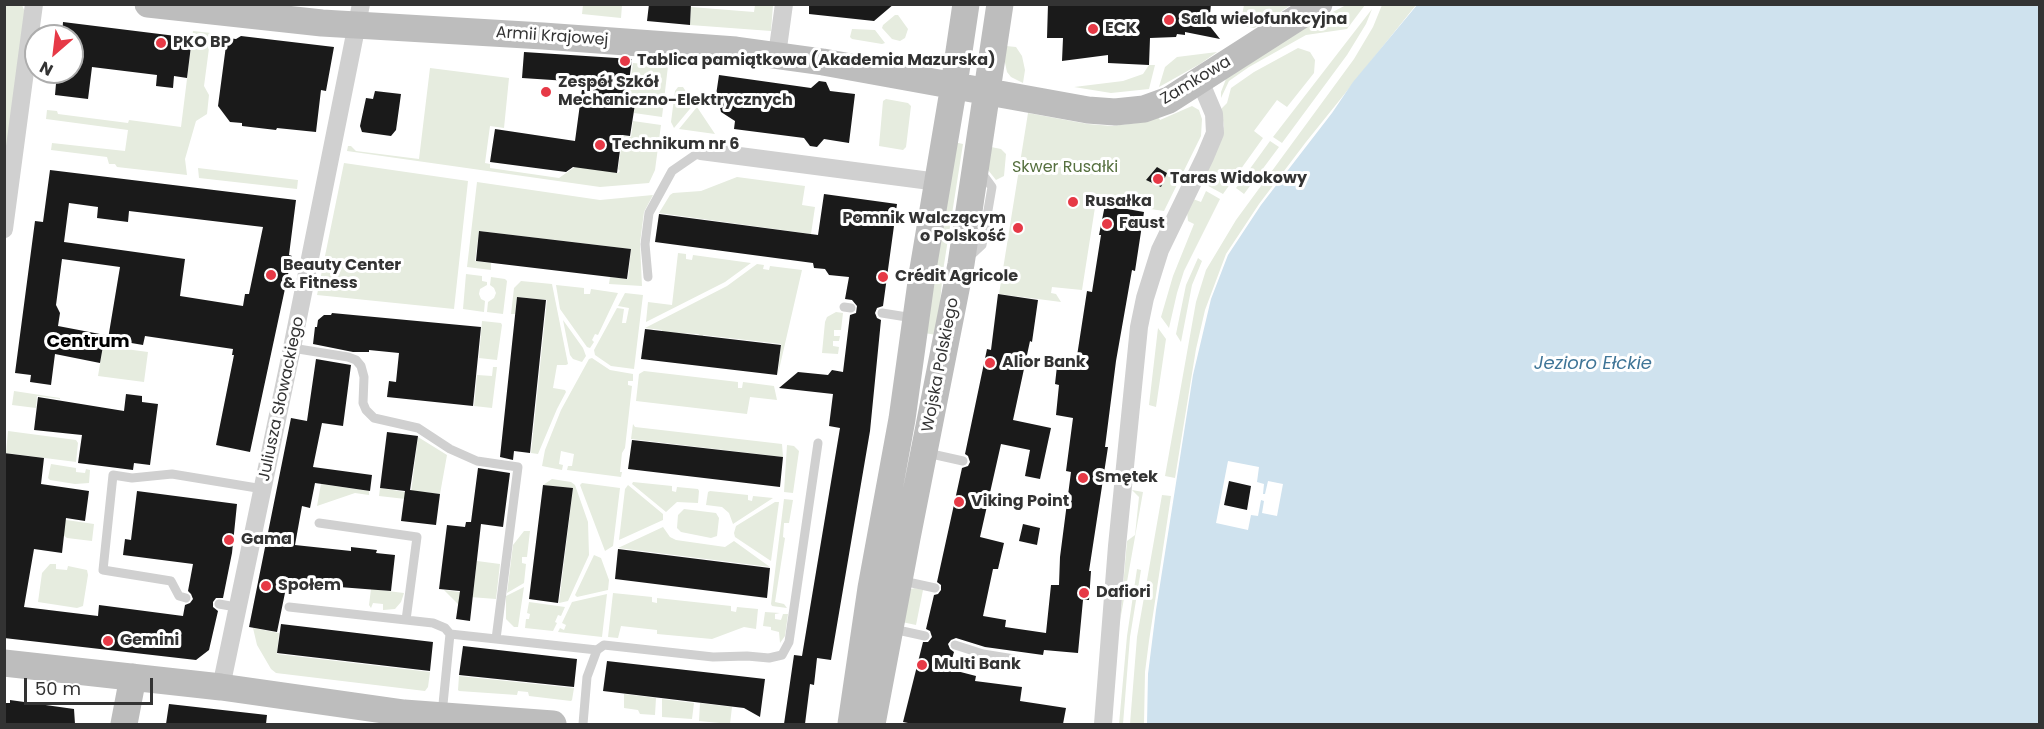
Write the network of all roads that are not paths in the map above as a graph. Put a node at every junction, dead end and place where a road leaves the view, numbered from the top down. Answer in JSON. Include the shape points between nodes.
{"nodes":[{"id":1,"x":34,"y":4,"type":"edge"},
{"id":2,"x":148,"y":4,"type":"edge"},
{"id":3,"x":784,"y":4,"type":"edge"},
{"id":4,"x":966,"y":4,"type":"edge"},
{"id":5,"x":1000,"y":4,"type":"edge"},
{"id":6,"x":1319,"y":4,"type":"edge"},
{"id":7,"x":359,"y":15,"type":"edge"},
{"id":8,"x":777,"y":55,"type":"junction"},
{"id":9,"x":1200,"y":81,"type":"junction"},
{"id":10,"x":954,"y":85,"type":"junction"},
{"id":11,"x":988,"y":92,"type":"junction"},
{"id":12,"x":701,"y":152,"type":"joint"},
{"id":13,"x":938,"y":182,"type":"junction"},
{"id":14,"x":4,"y":229,"type":"edge"},
{"id":15,"x":648,"y":277,"type":"dead end"},
{"id":16,"x":882,"y":313,"type":"dead end"},
{"id":17,"x":916,"y":318,"type":"junction"},
{"id":18,"x":292,"y":348,"type":"junction"},
{"id":19,"x":818,"y":443,"type":"dead end"},
{"id":20,"x":924,"y":452,"type":"junction"},
{"id":21,"x":963,"y":461,"type":"dead end"},
{"id":22,"x":263,"y":489,"type":"junction"},
{"id":23,"x":319,"y":524,"type":"dead end"},
{"id":24,"x":899,"y":580,"type":"junction"},
{"id":25,"x":935,"y":588,"type":"dead end"},
{"id":26,"x":186,"y":598,"type":"dead end"},
{"id":27,"x":289,"y":607,"type":"dead end"},
{"id":28,"x":406,"y":620,"type":"junction"},
{"id":29,"x":891,"y":628,"type":"junction"},
{"id":30,"x":450,"y":634,"type":"junction"},
{"id":31,"x":925,"y":636,"type":"dead end"},
{"id":32,"x":496,"y":639,"type":"junction"},
{"id":33,"x":955,"y":645,"type":"dead end"},
{"id":34,"x":597,"y":650,"type":"junction"},
{"id":35,"x":1014,"y":658,"type":"dead end"},
{"id":36,"x":4,"y":663,"type":"edge"},
{"id":37,"x":133,"y":677,"type":"junction"},
{"id":38,"x":220,"y":687,"type":"junction"},
{"id":39,"x":442,"y":715,"type":"junction"},
{"id":40,"x":403,"y":718,"type":"edge"},
{"id":41,"x":124,"y":724,"type":"edge"},
{"id":42,"x":553,"y":724,"type":"edge"},
{"id":43,"x":583,"y":724,"type":"edge"},
{"id":44,"x":851,"y":724,"type":"edge"},
{"id":45,"x":872,"y":724,"type":"edge"},
{"id":46,"x":1103,"y":724,"type":"edge"}],
"edges":[{"from":1,"to":14,"type":"street"},
{"from":2,"to":7,"type":"street","name":"Armii Krajowej"},
{"from":3,"to":8,"type":"street"},
{"from":4,"to":10,"type":"street","name":"Wojska Polskiego"},
{"from":5,"to":11,"type":"street","name":"Wojska Polskiego"},
{"from":6,"to":9,"type":"street","name":"Zamkowa"},
{"from":7,"to":8,"type":"street","name":"Armii Krajowej","via":[[543,36]]},
{"from":7,"to":18,"type":"street","name":"Juliusza Słowackiego"},
{"from":8,"to":10,"type":"street","name":"Armii Krajowej"},
{"from":9,"to":11,"type":"street","name":"Zamkowa","via":[[1156,105],[1115,112]]},
{"from":9,"to":46,"type":"street","via":[[1214,114],[1215,133],[1161,250],[1139,327]]},
{"from":10,"to":11,"type":"street","name":"Zamkowa"},
{"from":10,"to":13,"type":"street","name":"Wojska Polskiego"},
{"from":11,"to":20,"type":"street","name":"Wojska Polskiego","via":[[961,264]]},
{"from":12,"to":13,"type":"street"},
{"from":12,"to":15,"type":"lane","via":[[672,171],[649,213],[645,244]]},
{"from":13,"to":17,"type":"street","name":"Wojska Polskiego"},
{"from":16,"to":17,"type":"lane"},
{"from":17,"to":44,"type":"street","name":"Wojska Polskiego"},
{"from":18,"to":22,"type":"street","name":"Juliusza Słowackiego"},
{"from":18,"to":32,"type":"lane","via":[[356,360],[364,376],[363,403],[374,418],[418,428],[477,461],[518,467]]},
{"from":19,"to":34,"type":"lane","via":[[789,642],[782,655],[713,657],[604,645]]},
{"from":20,"to":21,"type":"lane"},
{"from":20,"to":24,"type":"street","name":"Wojska Polskiego"},
{"from":22,"to":26,"type":"lane","via":[[172,474],[132,478],[113,475],[103,570],[171,581],[179,596]]},
{"from":22,"to":38,"type":"street","name":"Juliusza Słowackiego","via":[[243,584],[228,606]]},
{"from":23,"to":28,"type":"lane","via":[[417,537]]},
{"from":24,"to":25,"type":"lane"},
{"from":24,"to":29,"type":"street","name":"Wojska Polskiego"},
{"from":27,"to":28,"type":"lane"},
{"from":28,"to":30,"type":"lane","via":[[433,623]]},
{"from":29,"to":31,"type":"lane"},
{"from":29,"to":45,"type":"street","name":"Wojska Polskiego"},
{"from":30,"to":32,"type":"lane"},
{"from":30,"to":39,"type":"lane"},
{"from":32,"to":34,"type":"lane"},
{"from":33,"to":35,"type":"lane"},
{"from":34,"to":43,"type":"lane","via":[[587,677]]},
{"from":36,"to":37,"type":"street"},
{"from":37,"to":38,"type":"street"},
{"from":37,"to":41,"type":"street"},
{"from":38,"to":40,"type":"street"},
{"from":39,"to":40,"type":"street"},
{"from":39,"to":42,"type":"street"}]}
